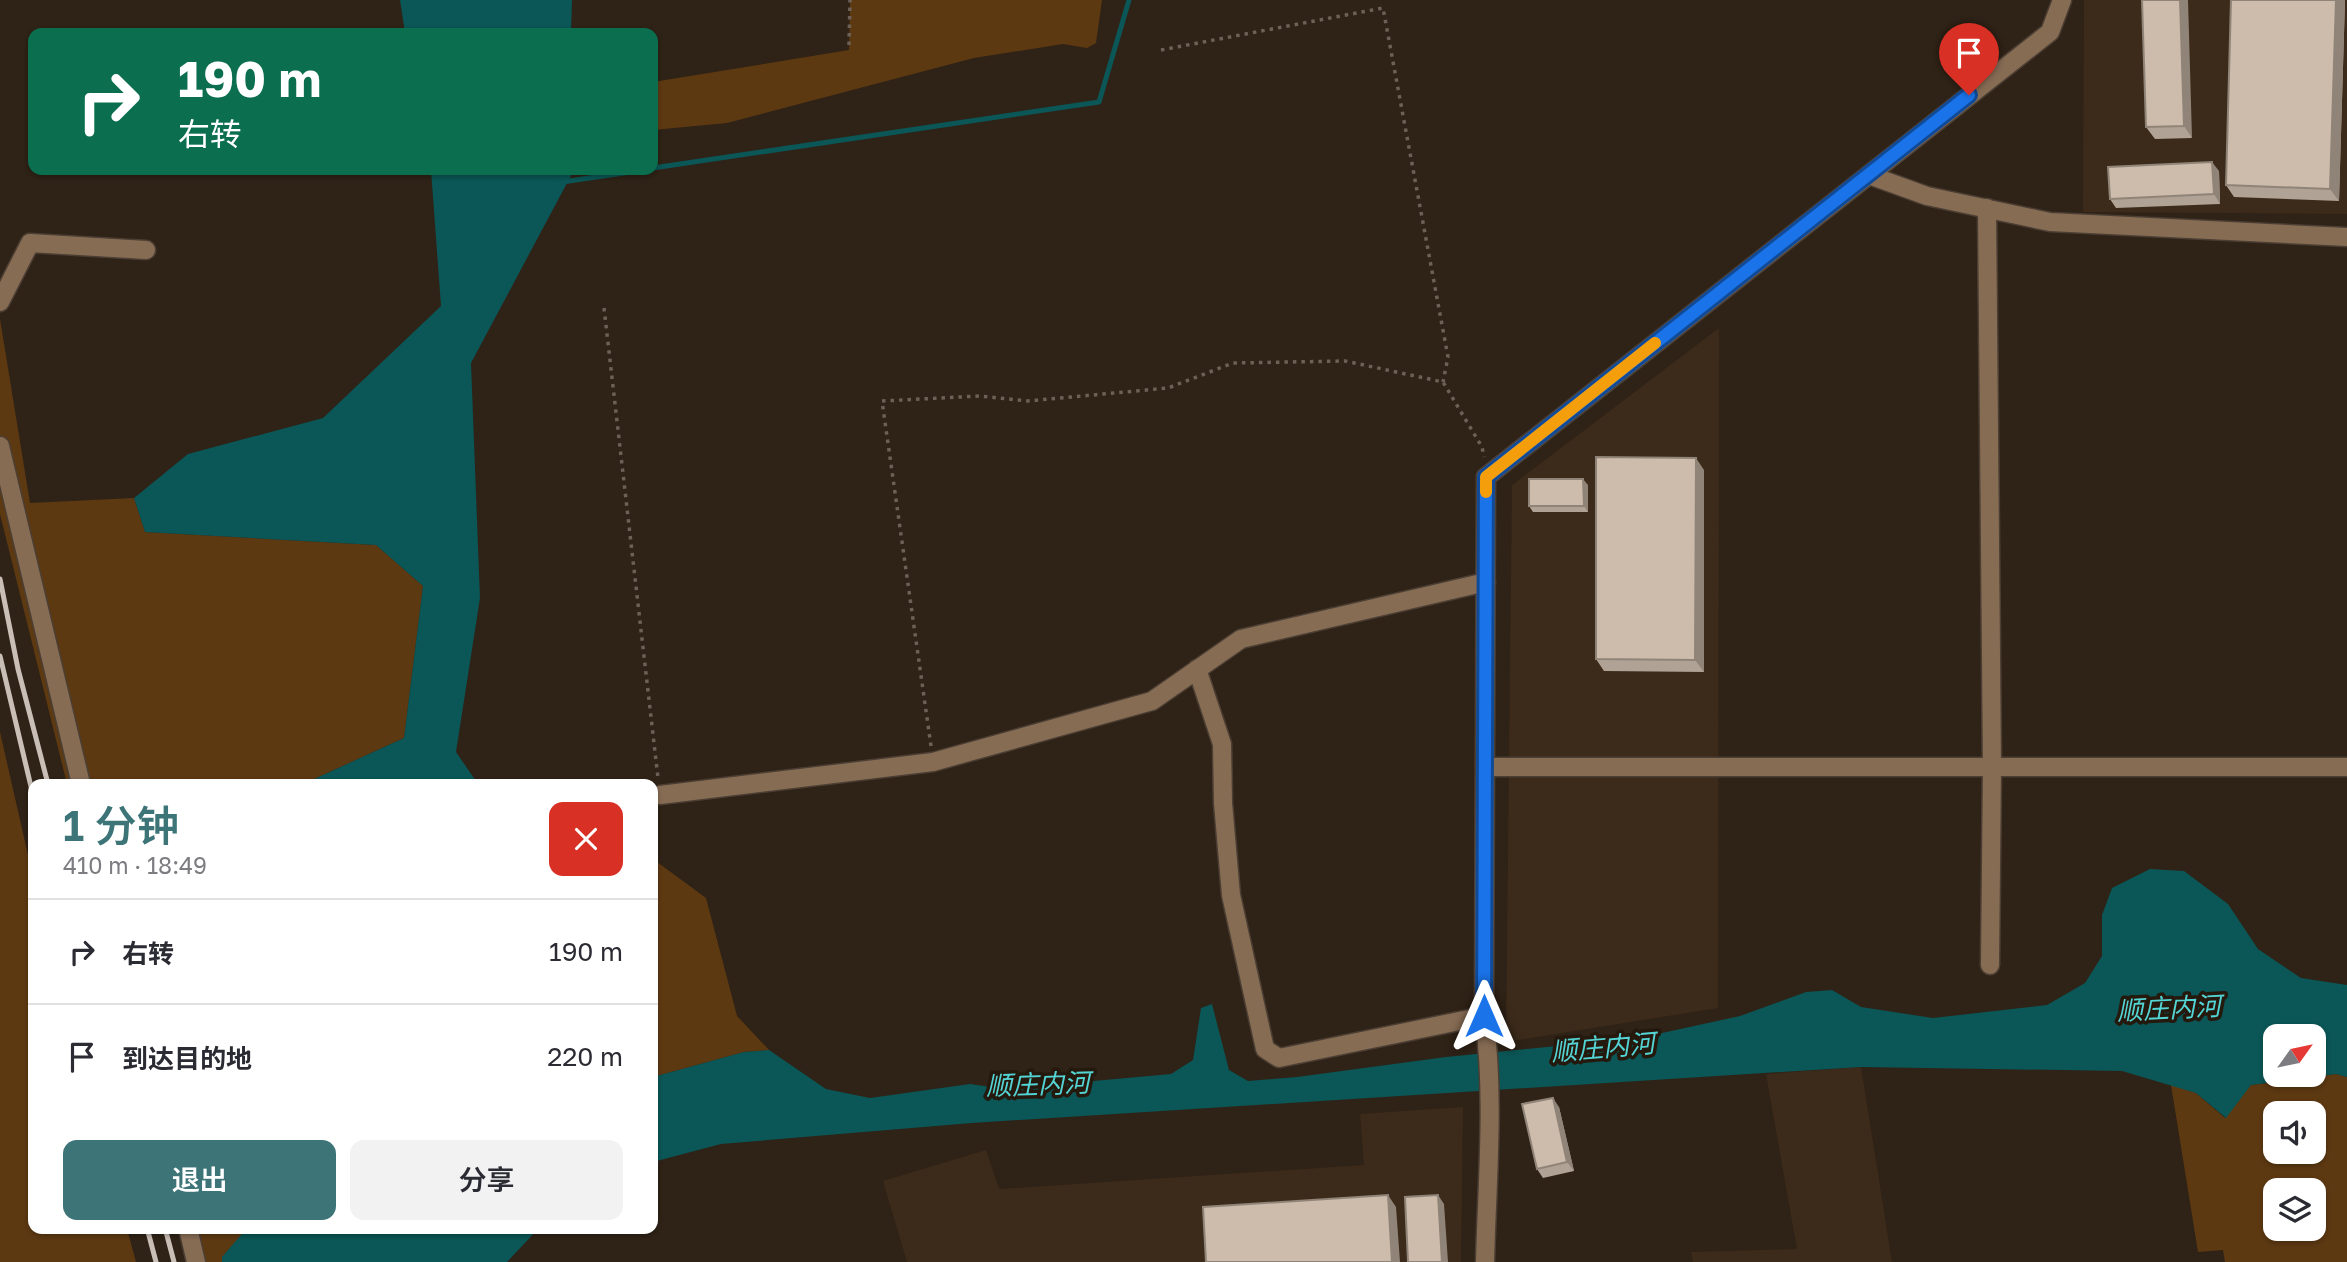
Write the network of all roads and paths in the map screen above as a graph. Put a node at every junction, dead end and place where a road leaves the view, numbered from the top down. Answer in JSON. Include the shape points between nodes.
{"nodes":[{"id":1,"x":850,"y":0,"type":"edge"},
{"id":2,"x":2062,"y":0,"type":"edge"},
{"id":3,"x":849,"y":45,"type":"dead end"},
{"id":4,"x":1161,"y":50,"type":"dead end"},
{"id":5,"x":1869,"y":174,"type":"junction"},
{"id":6,"x":1987,"y":208,"type":"junction"},
{"id":7,"x":2347,"y":237,"type":"edge"},
{"id":8,"x":146,"y":250,"type":"dead end"},
{"id":9,"x":0,"y":303,"type":"edge"},
{"id":10,"x":604,"y":308,"type":"dead end"},
{"id":11,"x":1444,"y":382,"type":"junction"},
{"id":12,"x":0,"y":446,"type":"edge"},
{"id":13,"x":1486,"y":477,"type":"junction"},
{"id":14,"x":1486,"y":582,"type":"junction"},
{"id":15,"x":1197,"y":669,"type":"junction"},
{"id":16,"x":933,"y":762,"type":"junction"},
{"id":17,"x":1485,"y":767,"type":"junction"},
{"id":18,"x":1992,"y":767,"type":"junction"},
{"id":19,"x":2347,"y":767,"type":"edge"},
{"id":20,"x":80,"y":779,"type":"edge"},
{"id":21,"x":660,"y":795,"type":"joint"},
{"id":22,"x":1990,"y":965,"type":"dead end"},
{"id":23,"x":1484,"y":1016,"type":"junction"},
{"id":24,"x":189,"y":1234,"type":"edge"},
{"id":25,"x":196,"y":1262,"type":"edge"},
{"id":26,"x":1485,"y":1262,"type":"edge"}],
"edges":[{"from":1,"to":3,"type":"path"},
{"from":2,"to":5,"type":"street","via":[[2050,32]]},
{"from":4,"to":11,"type":"path","via":[[1383,8],[1448,357]]},
{"from":5,"to":6,"type":"street","via":[[1927,196]]},
{"from":5,"to":13,"type":"street"},
{"from":6,"to":7,"type":"street","via":[[2050,222]]},
{"from":6,"to":18,"type":"street"},
{"from":8,"to":9,"type":"street","via":[[30,243]]},
{"from":10,"to":21,"type":"path"},
{"from":11,"to":13,"type":"path","via":[[1482,447]]},
{"from":11,"to":16,"type":"path","via":[[1345,361],[1233,363],[1168,388],[1028,401],[979,397],[882,401]]},
{"from":12,"to":20,"type":"street"},
{"from":13,"to":14,"type":"street"},
{"from":14,"to":15,"type":"street","via":[[1241,639]]},
{"from":14,"to":17,"type":"street"},
{"from":15,"to":16,"type":"street","via":[[1152,701]]},
{"from":15,"to":23,"type":"street","via":[[1222,744],[1231,895],[1265,1049],[1279,1058]]},
{"from":16,"to":21,"type":"street"},
{"from":17,"to":18,"type":"street"},
{"from":17,"to":23,"type":"street"},
{"from":18,"to":19,"type":"street"},
{"from":18,"to":22,"type":"street"},
{"from":23,"to":26,"type":"street","via":[[1489,1100]]},
{"from":24,"to":25,"type":"street"}]}
